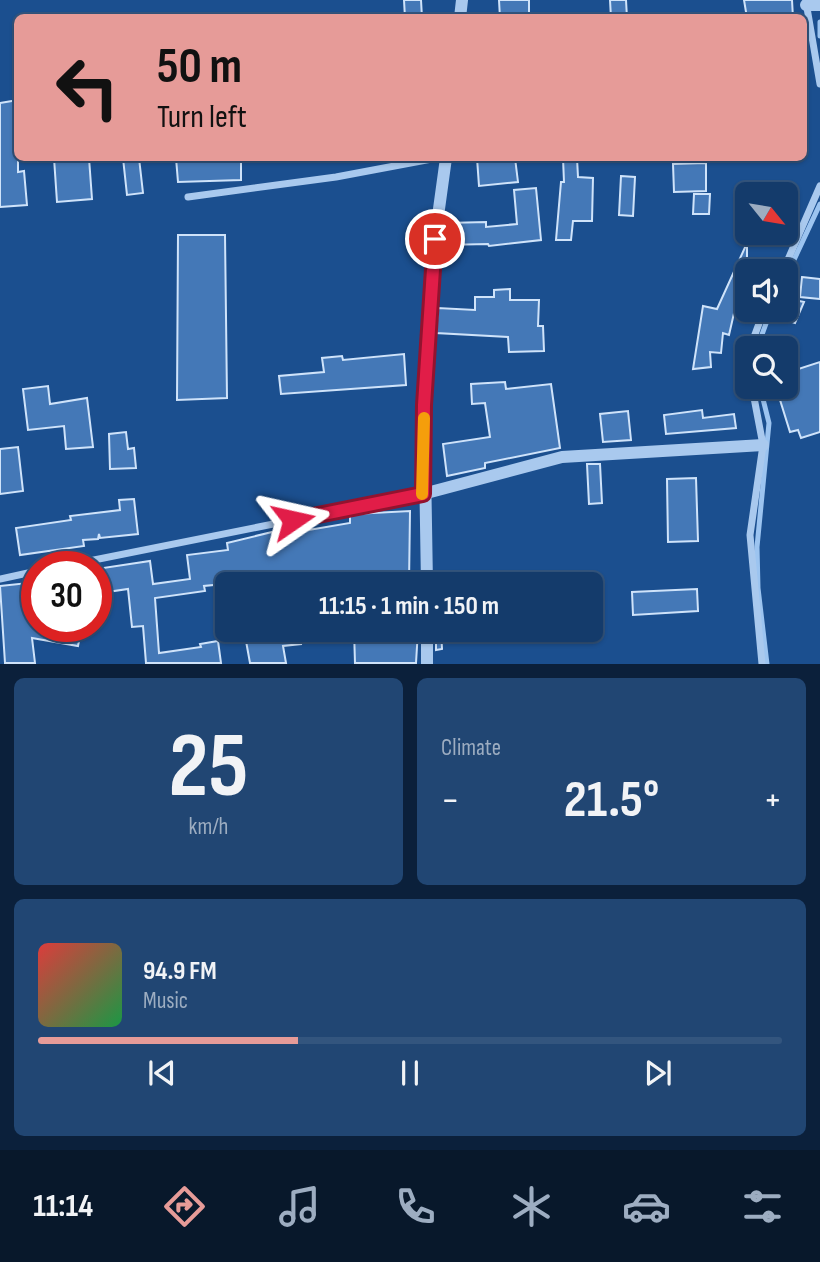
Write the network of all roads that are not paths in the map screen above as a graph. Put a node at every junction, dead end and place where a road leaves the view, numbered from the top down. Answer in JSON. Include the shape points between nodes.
{"nodes":[{"id":1,"x":806,"y":3,"type":"edge"},
{"id":2,"x":820,"y":5,"type":"edge"},
{"id":3,"x":820,"y":85,"type":"edge"},
{"id":4,"x":421,"y":161,"type":"edge"},
{"id":5,"x":446,"y":161,"type":"edge"},
{"id":6,"x":820,"y":186,"type":"edge"},
{"id":7,"x":188,"y":197,"type":"dead end"},
{"id":8,"x":788,"y":259,"type":"edge"},
{"id":9,"x":754,"y":399,"type":"edge"},
{"id":10,"x":762,"y":445,"type":"junction"},
{"id":11,"x":423,"y":494,"type":"junction"},
{"id":12,"x":112,"y":556,"type":"edge"},
{"id":13,"x":426,"y":572,"type":"edge"},
{"id":14,"x":21,"y":575,"type":"edge"},
{"id":15,"x":0,"y":579,"type":"edge"},
{"id":16,"x":427,"y":642,"type":"edge"},
{"id":17,"x":427,"y":663,"type":"edge"},
{"id":18,"x":762,"y":663,"type":"edge"}],
"edges":[{"from":1,"to":2,"type":"street"},
{"from":1,"to":3,"type":"street"},
{"from":4,"to":7,"type":"street"},
{"from":5,"to":11,"type":"street","via":[[431,267]]},
{"from":6,"to":8,"type":"street"},
{"from":9,"to":10,"type":"street"},
{"from":10,"to":11,"type":"street","via":[[562,457]]},
{"from":10,"to":18,"type":"street","via":[[750,535]]},
{"from":11,"to":12,"type":"street"},
{"from":11,"to":13,"type":"street"},
{"from":14,"to":15,"type":"street"},
{"from":16,"to":17,"type":"street"}]}
